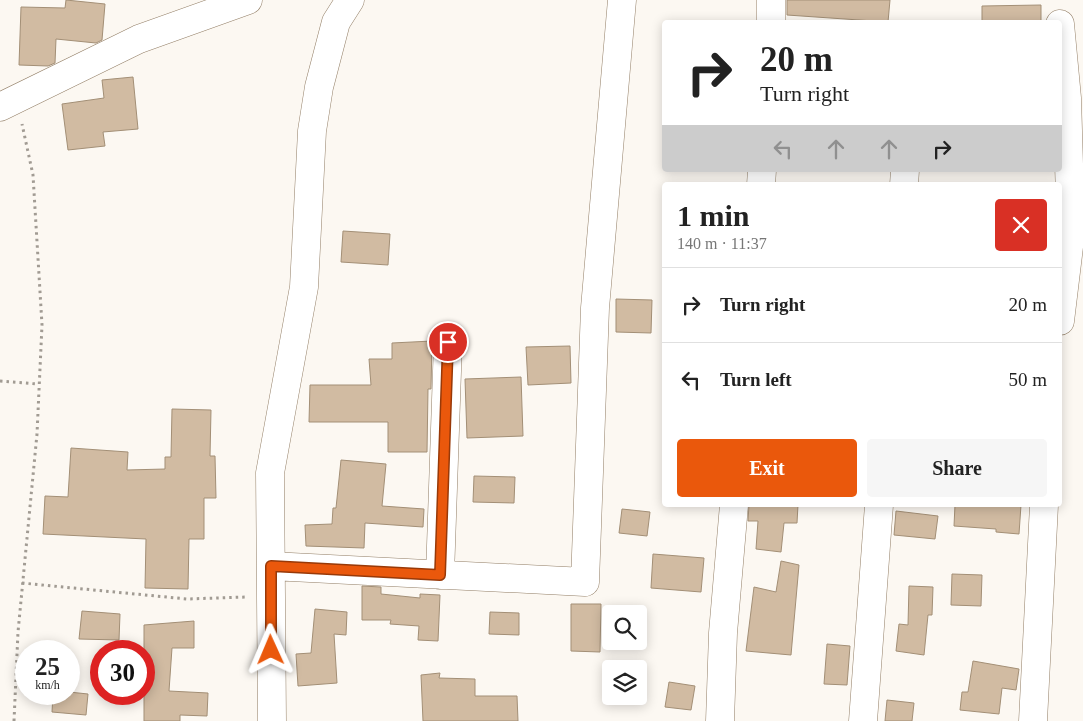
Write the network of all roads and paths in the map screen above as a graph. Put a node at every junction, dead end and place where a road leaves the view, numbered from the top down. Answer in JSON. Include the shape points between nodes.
{"nodes":[{"id":1,"x":248,"y":0,"type":"edge"},
{"id":2,"x":350,"y":0,"type":"edge"},
{"id":3,"x":622,"y":0,"type":"edge"},
{"id":4,"x":771,"y":0,"type":"edge"},
{"id":5,"x":1058,"y":0,"type":"edge"},
{"id":6,"x":771,"y":20,"type":"edge"},
{"id":7,"x":1060,"y":20,"type":"edge"},
{"id":8,"x":1062,"y":73,"type":"edge"},
{"id":9,"x":1063,"y":98,"type":"edge"},
{"id":10,"x":9,"y":103,"type":"edge"},
{"id":11,"x":1062,"y":304,"type":"edge"},
{"id":12,"x":448,"y":342,"type":"dead end"},
{"id":13,"x":0,"y":381,"type":"edge"},
{"id":14,"x":37,"y":384,"type":"junction"},
{"id":15,"x":734,"y":507,"type":"edge"},
{"id":16,"x":879,"y":507,"type":"edge"},
{"id":17,"x":1044,"y":507,"type":"edge"},
{"id":18,"x":271,"y":566,"type":"junction"},
{"id":19,"x":440,"y":575,"type":"junction"},
{"id":20,"x":22,"y":583,"type":"junction"},
{"id":21,"x":271,"y":596,"type":"junction"},
{"id":22,"x":14,"y":721,"type":"edge"},
{"id":23,"x":272,"y":721,"type":"edge"},
{"id":24,"x":720,"y":721,"type":"edge"},
{"id":25,"x":864,"y":721,"type":"edge"},
{"id":26,"x":1033,"y":721,"type":"edge"}],
"edges":[{"from":1,"to":10,"type":"street","via":[[139,39]]},
{"from":2,"to":18,"type":"street","via":[[336,22],[319,87],[312,131],[304,288],[270,473]]},
{"from":3,"to":19,"type":"street","via":[[595,308],[585,582]]},
{"from":4,"to":6,"type":"street"},
{"from":5,"to":7,"type":"street"},
{"from":8,"to":9,"type":"street"},
{"from":9,"to":11,"type":"street","via":[[1071,230]]},
{"from":10,"to":14,"type":"path","via":[[33,175],[42,325]]},
{"from":12,"to":19,"type":"street"},
{"from":13,"to":14,"type":"path"},
{"from":14,"to":20,"type":"path","via":[[37,434]]},
{"from":15,"to":24,"type":"street","via":[[723,632]]},
{"from":16,"to":25,"type":"street"},
{"from":17,"to":26,"type":"street"},
{"from":18,"to":19,"type":"street"},
{"from":18,"to":21,"type":"street"},
{"from":20,"to":21,"type":"path","via":[[187,599]]},
{"from":20,"to":22,"type":"path"},
{"from":21,"to":23,"type":"street"}]}
